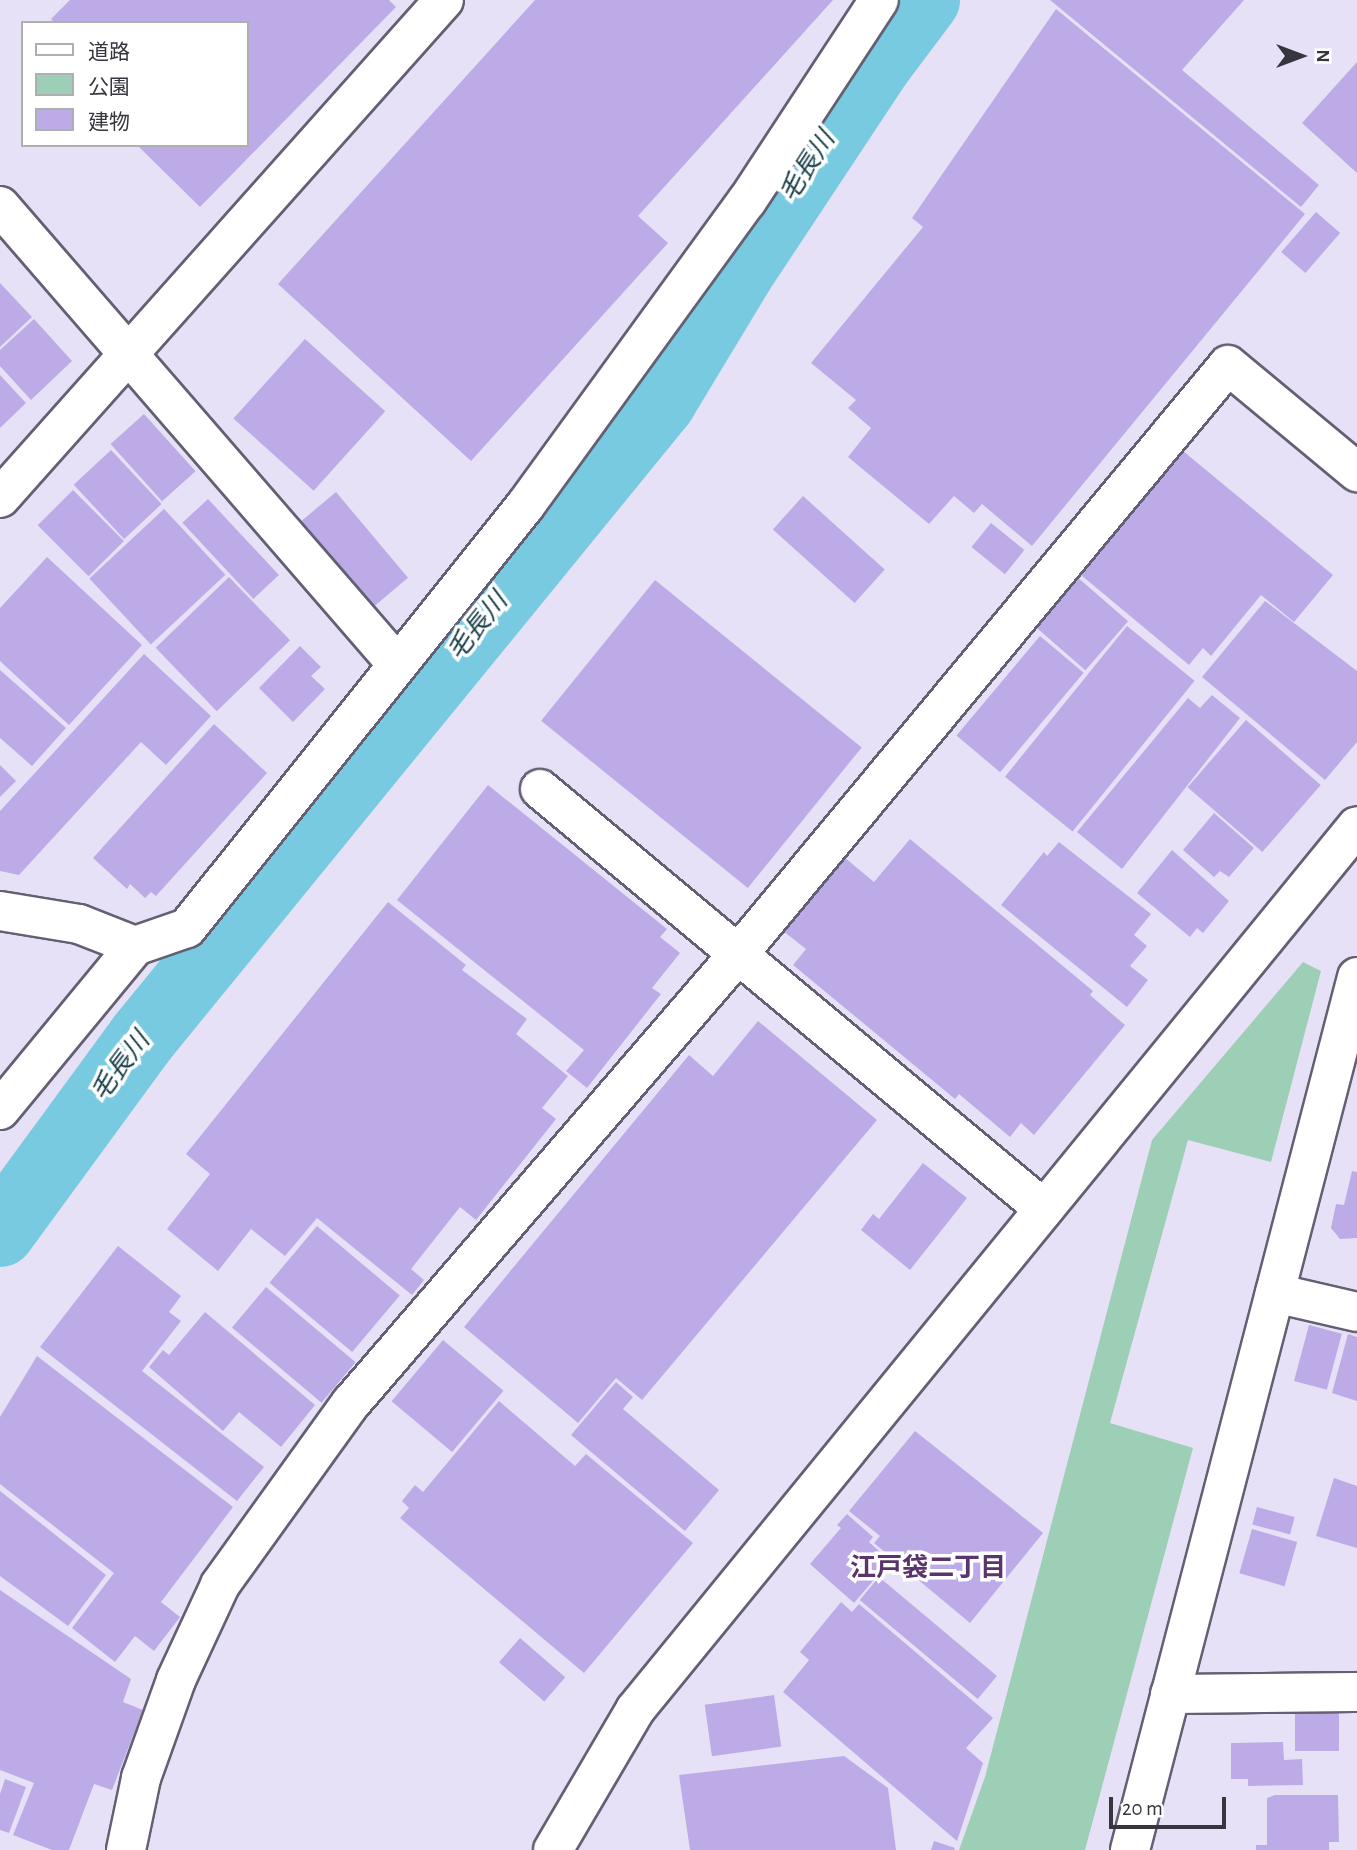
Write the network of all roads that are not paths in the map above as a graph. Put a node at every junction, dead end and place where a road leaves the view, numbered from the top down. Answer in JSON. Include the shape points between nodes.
{"nodes":[{"id":1,"x":444,"y":0,"type":"edge"},
{"id":2,"x":879,"y":0,"type":"edge"},
{"id":3,"x":0,"y":206,"type":"edge"},
{"id":4,"x":130,"y":352,"type":"junction"},
{"id":5,"x":1357,"y":472,"type":"edge"},
{"id":6,"x":0,"y":498,"type":"edge"},
{"id":7,"x":396,"y":663,"type":"junction"},
{"id":8,"x":540,"y":789,"type":"dead end"},
{"id":9,"x":1357,"y":826,"type":"edge"},
{"id":10,"x":0,"y":911,"type":"edge"},
{"id":11,"x":135,"y":946,"type":"junction"},
{"id":12,"x":740,"y":952,"type":"junction"},
{"id":13,"x":1357,"y":977,"type":"edge"},
{"id":14,"x":0,"y":1110,"type":"edge"},
{"id":15,"x":1044,"y":1209,"type":"junction"},
{"id":16,"x":1275,"y":1293,"type":"junction"},
{"id":17,"x":1357,"y":1312,"type":"edge"},
{"id":18,"x":1357,"y":1692,"type":"edge"},
{"id":19,"x":1170,"y":1694,"type":"junction"},
{"id":20,"x":126,"y":1850,"type":"edge"},
{"id":21,"x":553,"y":1850,"type":"edge"},
{"id":22,"x":1130,"y":1850,"type":"edge"}],
"edges":[{"from":1,"to":4,"type":"street"},
{"from":2,"to":7,"type":"street","via":[[747,201],[665,314],[525,506]]},
{"from":3,"to":4,"type":"street"},
{"from":4,"to":6,"type":"street"},
{"from":4,"to":7,"type":"street"},
{"from":5,"to":12,"type":"street","via":[[1227,365]]},
{"from":7,"to":11,"type":"street","via":[[187,928]]},
{"from":8,"to":12,"type":"street"},
{"from":9,"to":15,"type":"street"},
{"from":10,"to":11,"type":"street","via":[[79,924]]},
{"from":11,"to":14,"type":"street"},
{"from":12,"to":15,"type":"street"},
{"from":12,"to":20,"type":"street","via":[[351,1403],[220,1585],[176,1681],[141,1778]]},
{"from":13,"to":16,"type":"street"},
{"from":15,"to":21,"type":"street","via":[[635,1710]]},
{"from":16,"to":17,"type":"street"},
{"from":16,"to":19,"type":"street"},
{"from":18,"to":19,"type":"street"},
{"from":19,"to":22,"type":"street"}]}
